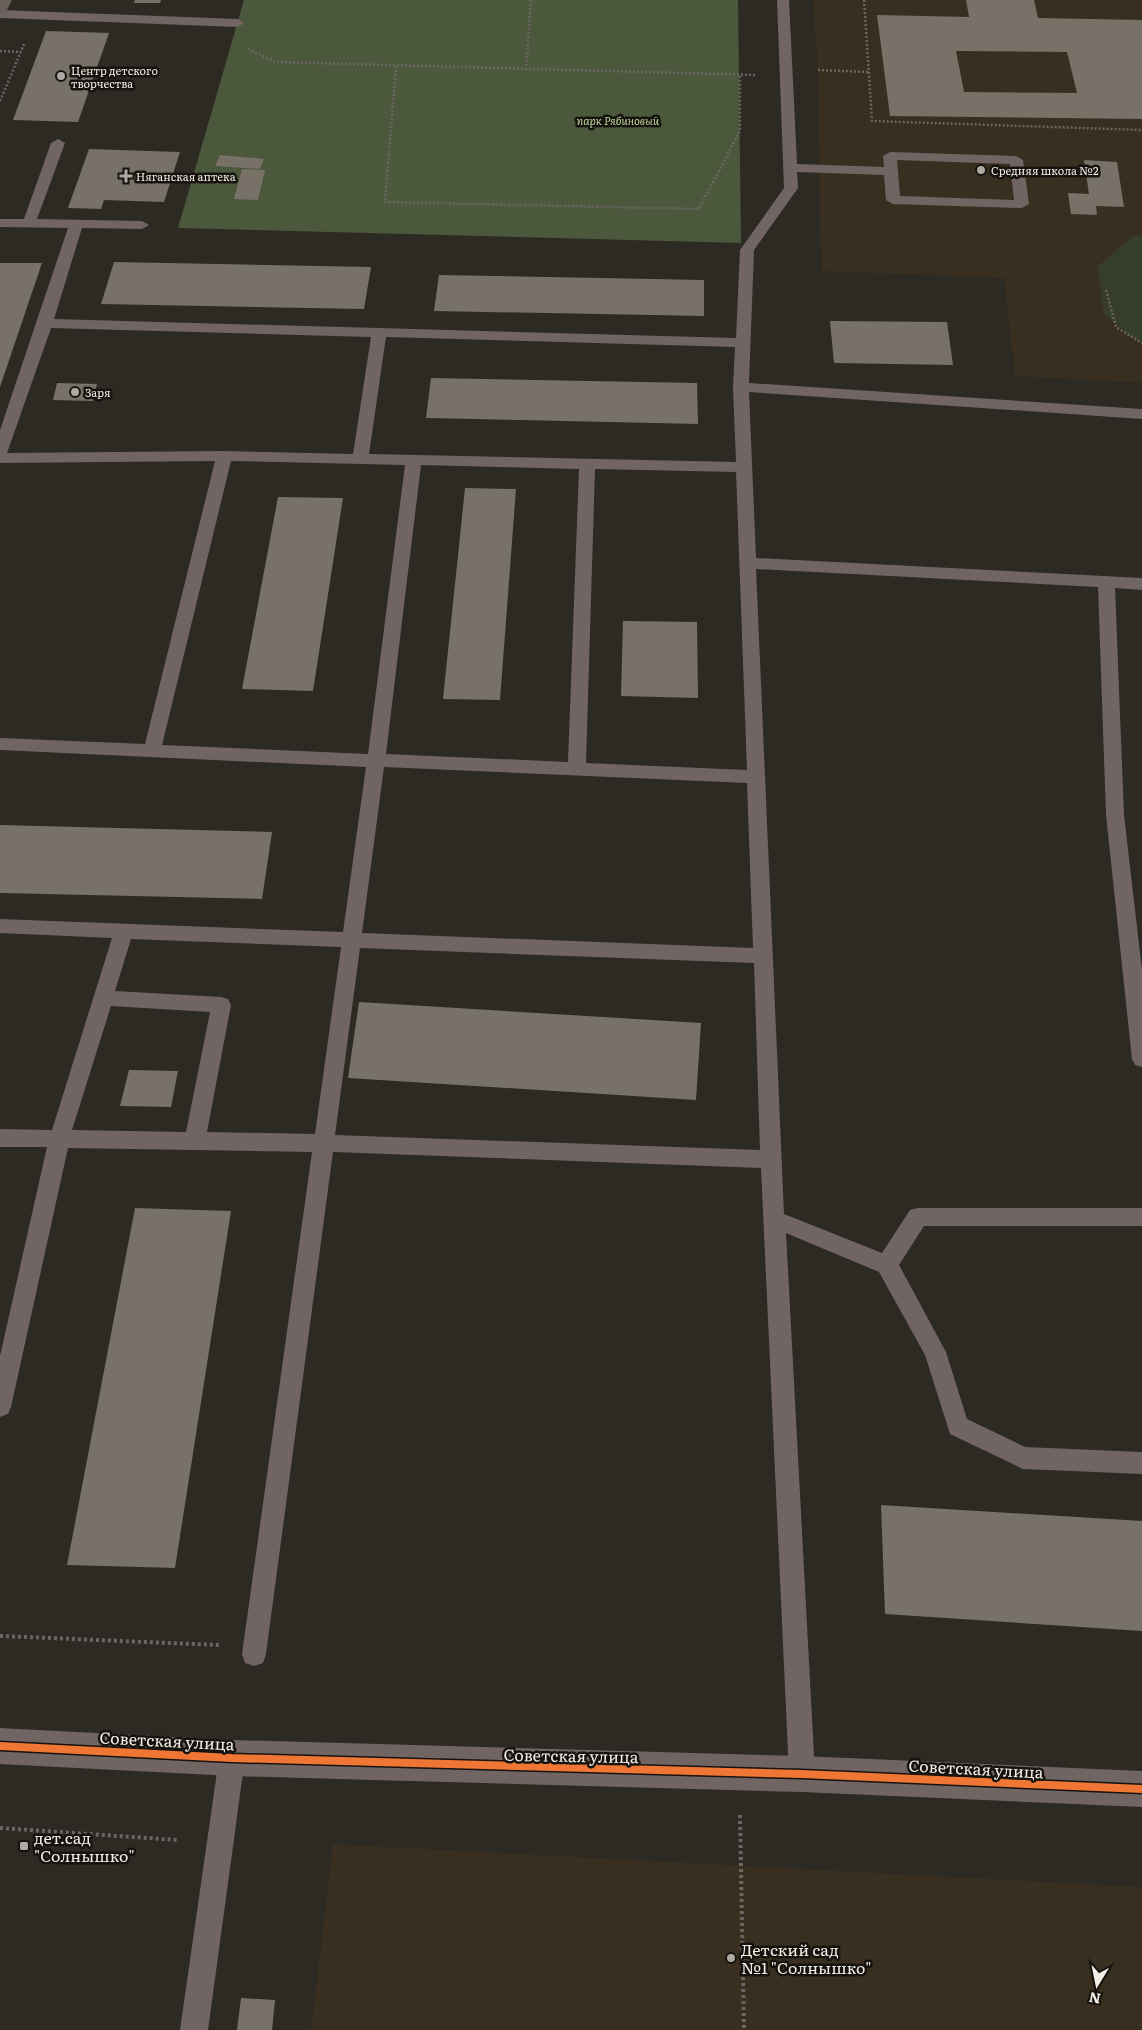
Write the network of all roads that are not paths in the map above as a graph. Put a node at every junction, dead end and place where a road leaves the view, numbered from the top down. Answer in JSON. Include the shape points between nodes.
{"nodes":[{"id":1,"x":3,"y":0,"type":"edge"},
{"id":2,"x":783,"y":0,"type":"edge"},
{"id":3,"x":0,"y":8,"type":"edge"},
{"id":4,"x":0,"y":14,"type":"edge"},
{"id":5,"x":238,"y":23,"type":"road end"},
{"id":6,"x":58,"y":143,"type":"dead end"},
{"id":7,"x":790,"y":168,"type":"junction"},
{"id":8,"x":891,"y":171,"type":"junction"},
{"id":9,"x":0,"y":223,"type":"edge"},
{"id":10,"x":29,"y":223,"type":"junction"},
{"id":11,"x":76,"y":224,"type":"junction"},
{"id":12,"x":142,"y":225,"type":"dead end"},
{"id":13,"x":45,"y":323,"type":"junction"},
{"id":14,"x":379,"y":333,"type":"junction"},
{"id":15,"x":742,"y":342,"type":"junction"},
{"id":16,"x":741,"y":387,"type":"junction"},
{"id":17,"x":1142,"y":414,"type":"edge"},
{"id":18,"x":0,"y":452,"type":"edge"},
{"id":19,"x":224,"y":456,"type":"junction"},
{"id":20,"x":0,"y":458,"type":"edge"},
{"id":21,"x":360,"y":459,"type":"junction"},
{"id":22,"x":414,"y":460,"type":"junction"},
{"id":23,"x":587,"y":464,"type":"junction"},
{"id":24,"x":744,"y":467,"type":"junction"},
{"id":25,"x":748,"y":563,"type":"junction"},
{"id":26,"x":1106,"y":582,"type":"junction"},
{"id":27,"x":1142,"y":584,"type":"edge"},
{"id":28,"x":0,"y":744,"type":"edge"},
{"id":29,"x":152,"y":750,"type":"junction"},
{"id":30,"x":376,"y":760,"type":"junction"},
{"id":31,"x":577,"y":770,"type":"junction"},
{"id":32,"x":756,"y":777,"type":"junction"},
{"id":33,"x":0,"y":926,"type":"edge"},
{"id":34,"x":124,"y":931,"type":"junction"},
{"id":35,"x":351,"y":939,"type":"junction"},
{"id":36,"x":763,"y":956,"type":"junction"},
{"id":37,"x":103,"y":998,"type":"junction"},
{"id":38,"x":1142,"y":1059,"type":"edge"},
{"id":39,"x":0,"y":1138,"type":"edge"},
{"id":40,"x":59,"y":1140,"type":"junction"},
{"id":41,"x":195,"y":1141,"type":"junction"},
{"id":42,"x":323,"y":1143,"type":"junction"},
{"id":43,"x":771,"y":1159,"type":"junction"},
{"id":44,"x":1142,"y":1218,"type":"edge"},
{"id":45,"x":774,"y":1219,"type":"junction"},
{"id":46,"x":887,"y":1265,"type":"junction"},
{"id":47,"x":0,"y":1407,"type":"edge"},
{"id":48,"x":1142,"y":1463,"type":"edge"},
{"id":49,"x":254,"y":1654,"type":"dead end"},
{"id":50,"x":0,"y":1746,"type":"edge"},
{"id":51,"x":232,"y":1758,"type":"junction"},
{"id":52,"x":802,"y":1774,"type":"junction"},
{"id":53,"x":1142,"y":1789,"type":"edge"},
{"id":54,"x":194,"y":2030,"type":"edge"}],
"edges":[{"from":1,"to":3,"type":"main road"},
{"from":2,"to":7,"type":"lane"},
{"from":4,"to":5,"type":"lane"},
{"from":6,"to":10,"type":"lane"},
{"from":7,"to":8,"type":"lane"},
{"from":7,"to":15,"type":"lane","via":[[791,188],[747,250]]},
{"from":8,"to":8,"type":"lane","via":[[893,200],[1022,204],[1016,160],[890,156]]},
{"from":9,"to":10,"type":"lane"},
{"from":10,"to":11,"type":"lane"},
{"from":11,"to":12,"type":"lane"},
{"from":11,"to":13,"type":"lane"},
{"from":13,"to":14,"type":"lane"},
{"from":13,"to":18,"type":"lane"},
{"from":14,"to":15,"type":"lane"},
{"from":14,"to":21,"type":"lane"},
{"from":15,"to":16,"type":"lane"},
{"from":16,"to":17,"type":"lane"},
{"from":16,"to":24,"type":"lane"},
{"from":19,"to":20,"type":"lane"},
{"from":19,"to":21,"type":"lane"},
{"from":19,"to":29,"type":"lane"},
{"from":21,"to":22,"type":"lane"},
{"from":22,"to":23,"type":"lane"},
{"from":22,"to":30,"type":"lane"},
{"from":23,"to":24,"type":"lane"},
{"from":23,"to":31,"type":"lane"},
{"from":24,"to":25,"type":"lane"},
{"from":25,"to":26,"type":"lane"},
{"from":25,"to":32,"type":"lane"},
{"from":26,"to":27,"type":"lane"},
{"from":26,"to":38,"type":"lane","via":[[1115,815]]},
{"from":28,"to":29,"type":"lane"},
{"from":29,"to":30,"type":"lane"},
{"from":30,"to":31,"type":"lane"},
{"from":30,"to":35,"type":"lane"},
{"from":31,"to":32,"type":"lane"},
{"from":32,"to":36,"type":"lane"},
{"from":33,"to":34,"type":"lane"},
{"from":34,"to":35,"type":"lane"},
{"from":34,"to":37,"type":"lane"},
{"from":35,"to":36,"type":"lane"},
{"from":35,"to":42,"type":"lane"},
{"from":36,"to":43,"type":"lane"},
{"from":37,"to":40,"type":"lane"},
{"from":37,"to":41,"type":"lane","via":[[222,1005]]},
{"from":39,"to":40,"type":"lane"},
{"from":40,"to":41,"type":"lane"},
{"from":40,"to":47,"type":"lane"},
{"from":41,"to":42,"type":"lane"},
{"from":42,"to":43,"type":"lane"},
{"from":42,"to":49,"type":"lane"},
{"from":43,"to":45,"type":"lane"},
{"from":44,"to":46,"type":"lane","via":[[918,1217]]},
{"from":45,"to":46,"type":"lane"},
{"from":45,"to":52,"type":"lane"},
{"from":46,"to":48,"type":"lane","via":[[935,1352],[958,1426],[1024,1458]]},
{"from":50,"to":51,"type":"street","name":"Советская улица"},
{"from":51,"to":52,"type":"street","name":"Советская улица"},
{"from":51,"to":54,"type":"lane"},
{"from":52,"to":53,"type":"street","name":"Советская улица"}]}
